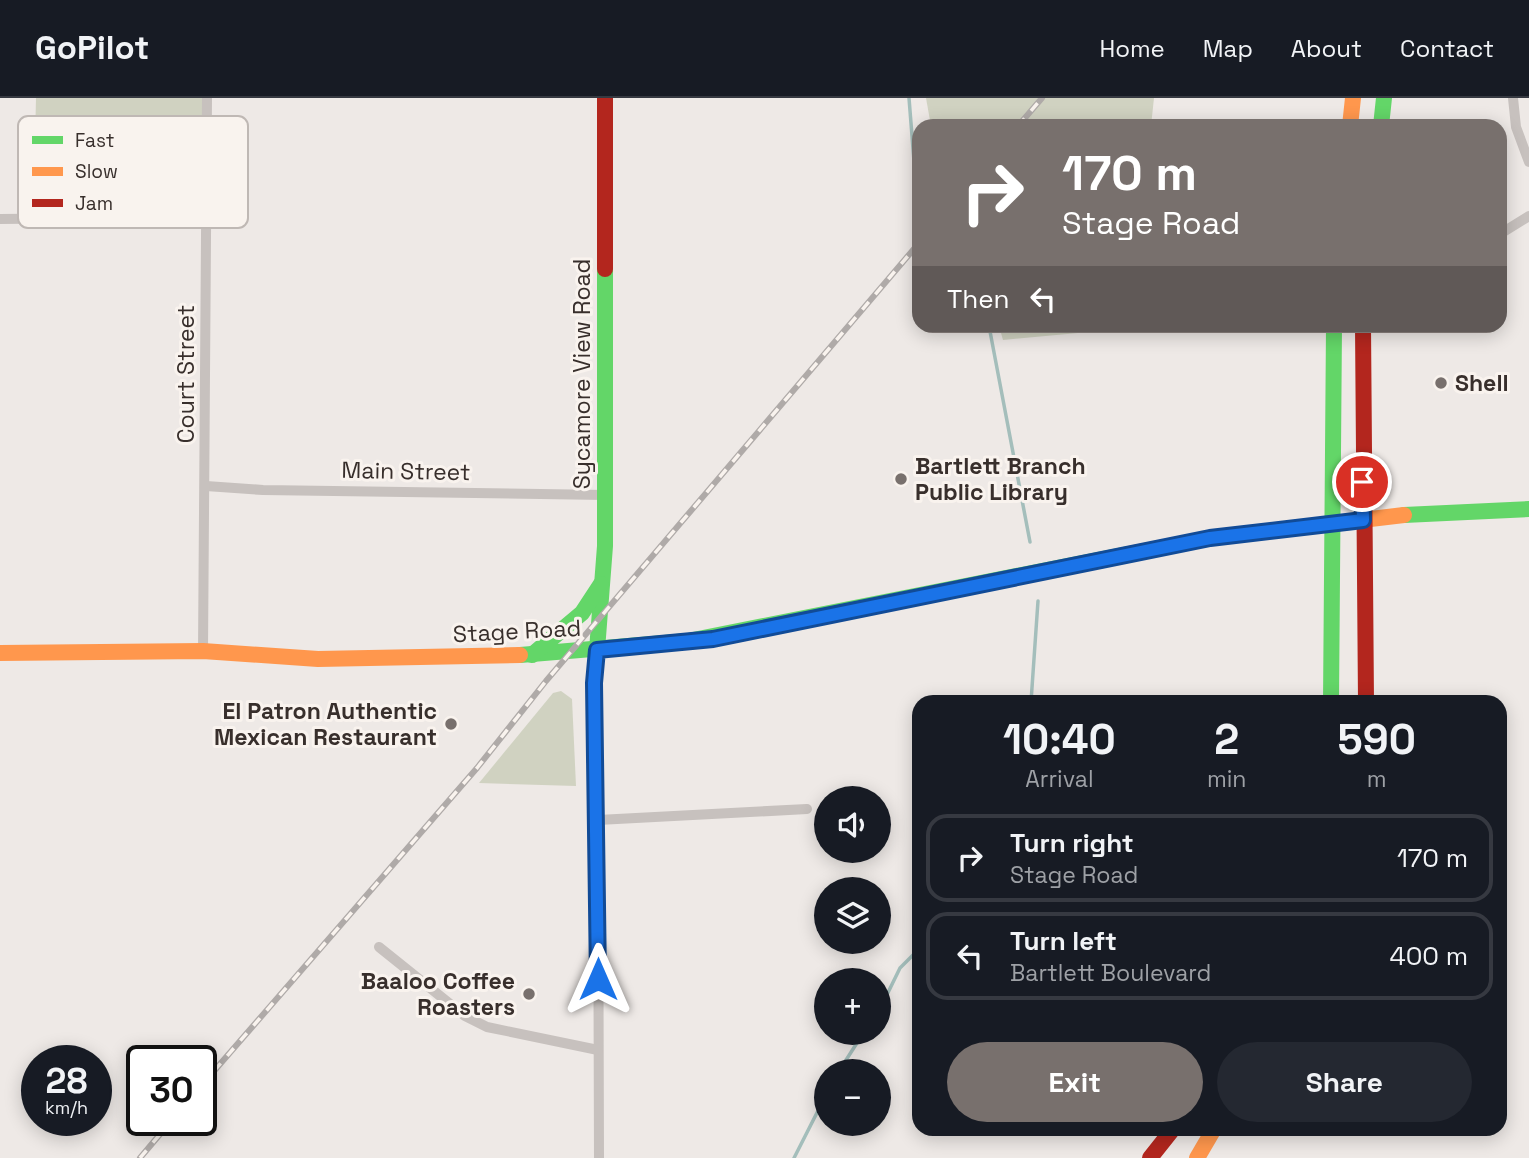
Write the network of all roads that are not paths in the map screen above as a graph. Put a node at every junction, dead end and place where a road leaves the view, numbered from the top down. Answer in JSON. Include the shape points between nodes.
{"nodes":[{"id":1,"x":207,"y":98,"type":"edge"},
{"id":2,"x":605,"y":98,"type":"edge"},
{"id":3,"x":1353,"y":98,"type":"edge"},
{"id":4,"x":1384,"y":98,"type":"edge"},
{"id":5,"x":1513,"y":98,"type":"edge"},
{"id":6,"x":207,"y":116,"type":"edge"},
{"id":7,"x":1351,"y":119,"type":"edge"},
{"id":8,"x":1382,"y":119,"type":"edge"},
{"id":9,"x":1529,"y":162,"type":"edge"},
{"id":10,"x":1529,"y":216,"type":"edge"},
{"id":11,"x":0,"y":219,"type":"edge"},
{"id":12,"x":18,"y":219,"type":"edge"},
{"id":13,"x":207,"y":228,"type":"edge"},
{"id":14,"x":1507,"y":230,"type":"edge"},
{"id":15,"x":1334,"y":333,"type":"edge"},
{"id":16,"x":1363,"y":333,"type":"edge"},
{"id":17,"x":206,"y":486,"type":"junction"},
{"id":18,"x":605,"y":495,"type":"junction"},
{"id":19,"x":1529,"y":509,"type":"edge"},
{"id":20,"x":1363,"y":520,"type":"junction"},
{"id":21,"x":1331,"y":523,"type":"junction"},
{"id":22,"x":602,"y":582,"type":"junction"},
{"id":23,"x":203,"y":650,"type":"junction"},
{"id":24,"x":597,"y":650,"type":"junction"},
{"id":25,"x":0,"y":653,"type":"edge"},
{"id":26,"x":531,"y":655,"type":"junction"},
{"id":27,"x":1331,"y":695,"type":"edge"},
{"id":28,"x":1366,"y":695,"type":"edge"},
{"id":29,"x":807,"y":809,"type":"dead end"},
{"id":30,"x":598,"y":820,"type":"junction"},
{"id":31,"x":379,"y":947,"type":"dead end"},
{"id":32,"x":598,"y":1050,"type":"junction"},
{"id":33,"x":1167,"y":1136,"type":"edge"},
{"id":34,"x":1210,"y":1136,"type":"edge"},
{"id":35,"x":599,"y":1158,"type":"edge"},
{"id":36,"x":1150,"y":1158,"type":"edge"},
{"id":37,"x":1197,"y":1158,"type":"edge"}],
"edges":[{"from":1,"to":6,"type":"street","name":"Court Street"},
{"from":2,"to":18,"type":"main road","name":"Sycamore View Road"},
{"from":3,"to":7,"type":"main road"},
{"from":4,"to":8,"type":"main road"},
{"from":5,"to":9,"type":"street","via":[[1516,127]]},
{"from":10,"to":14,"type":"street"},
{"from":11,"to":12,"type":"street"},
{"from":13,"to":17,"type":"street","name":"Court Street"},
{"from":15,"to":21,"type":"main road"},
{"from":16,"to":20,"type":"main road"},
{"from":17,"to":18,"type":"street","name":"Main Street"},
{"from":17,"to":23,"type":"street","name":"Court Street"},
{"from":18,"to":22,"type":"main road","name":"Sycamore View Road"},
{"from":19,"to":20,"type":"main road","name":"Stage Road"},
{"from":20,"to":21,"type":"main road","name":"Stage Road"},
{"from":20,"to":28,"type":"main road"},
{"from":21,"to":24,"type":"main road","name":"Stage Road","via":[[1210,538],[713,639]]},
{"from":21,"to":27,"type":"main road"},
{"from":22,"to":24,"type":"main road","name":"Sycamore View Road"},
{"from":22,"to":26,"type":"main road","via":[[582,612]]},
{"from":23,"to":25,"type":"main road","name":"Stage Road"},
{"from":23,"to":26,"type":"main road","name":"Stage Road","via":[[318,659]]},
{"from":24,"to":26,"type":"main road","name":"Stage Road"},
{"from":24,"to":30,"type":"street"},
{"from":29,"to":30,"type":"street"},
{"from":30,"to":32,"type":"street"},
{"from":31,"to":32,"type":"street","via":[[465,1016],[487,1027]]},
{"from":32,"to":35,"type":"street"},
{"from":33,"to":36,"type":"main road"},
{"from":34,"to":37,"type":"main road"}]}
